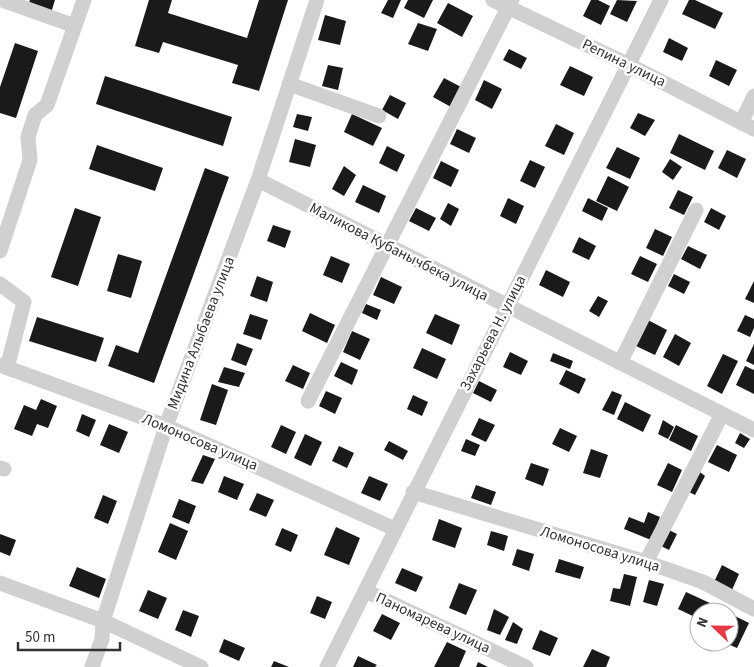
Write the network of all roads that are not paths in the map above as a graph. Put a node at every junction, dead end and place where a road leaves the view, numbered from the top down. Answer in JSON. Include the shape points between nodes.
{"nodes":[{"id":1,"x":2,"y":0,"type":"edge"},
{"id":2,"x":84,"y":0,"type":"edge"},
{"id":3,"x":317,"y":0,"type":"edge"},
{"id":4,"x":493,"y":0,"type":"edge"},
{"id":5,"x":661,"y":0,"type":"edge"},
{"id":6,"x":510,"y":4,"type":"edge"},
{"id":7,"x":75,"y":26,"type":"junction"},
{"id":8,"x":627,"y":64,"type":"junction"},
{"id":9,"x":290,"y":84,"type":"junction"},
{"id":10,"x":754,"y":96,"type":"edge"},
{"id":11,"x":379,"y":116,"type":"dead end"},
{"id":12,"x":748,"y":126,"type":"edge"},
{"id":13,"x":258,"y":180,"type":"junction"},
{"id":14,"x":696,"y":210,"type":"dead end"},
{"id":15,"x":386,"y":247,"type":"junction"},
{"id":16,"x":0,"y":251,"type":"edge"},
{"id":17,"x":0,"y":284,"type":"edge"},
{"id":18,"x":506,"y":306,"type":"junction"},
{"id":19,"x":620,"y":363,"type":"junction"},
{"id":20,"x":3,"y":366,"type":"edge"},
{"id":21,"x":308,"y":401,"type":"dead end"},
{"id":22,"x":722,"y":414,"type":"junction"},
{"id":23,"x":166,"y":426,"type":"junction"},
{"id":24,"x":753,"y":427,"type":"edge"},
{"id":25,"x":413,"y":492,"type":"junction"},
{"id":26,"x":395,"y":529,"type":"junction"},
{"id":27,"x":646,"y":562,"type":"junction"},
{"id":28,"x":0,"y":583,"type":"edge"},
{"id":29,"x":366,"y":591,"type":"junction"},
{"id":30,"x":754,"y":609,"type":"edge"},
{"id":31,"x":103,"y":621,"type":"junction"},
{"id":32,"x":92,"y":667,"type":"edge"},
{"id":33,"x":201,"y":667,"type":"edge"},
{"id":34,"x":327,"y":667,"type":"edge"},
{"id":35,"x":526,"y":667,"type":"edge"}],
"edges":[{"from":1,"to":7,"type":"street"},
{"from":2,"to":7,"type":"street"},
{"from":3,"to":9,"type":"street","name":"Мидина Алыбаева улица"},
{"from":4,"to":6,"type":"street","name":"Репина улица"},
{"from":5,"to":8,"type":"street","name":"Захарьева Н. улица"},
{"from":6,"to":8,"type":"street","name":"Репина улица"},
{"from":6,"to":15,"type":"street"},
{"from":7,"to":16,"type":"street","via":[[47,105],[35,115],[28,137],[30,160]]},
{"from":8,"to":12,"type":"street","name":"Репина улица"},
{"from":8,"to":18,"type":"street","name":"Захарьева Н. улица"},
{"from":9,"to":11,"type":"street"},
{"from":9,"to":13,"type":"street","name":"Мидина Алыбаева улица"},
{"from":10,"to":12,"type":"street"},
{"from":13,"to":15,"type":"street","name":"Маликова Кубанычбека улица"},
{"from":13,"to":23,"type":"street","name":"Мидина Алыбаева улица"},
{"from":14,"to":19,"type":"street"},
{"from":15,"to":18,"type":"street","name":"Маликова Кубанычбека улица"},
{"from":15,"to":21,"type":"street"},
{"from":17,"to":20,"type":"street","via":[[24,302]]},
{"from":18,"to":19,"type":"street","name":"Маликова Кубанычбека улица"},
{"from":18,"to":25,"type":"street","name":"Захарьева Н. улица"},
{"from":19,"to":22,"type":"street","name":"Маликова Кубанычбека улица"},
{"from":20,"to":23,"type":"street","name":"Ломоносова улица"},
{"from":22,"to":24,"type":"street","name":"Маликова Кубанычбека улица"},
{"from":22,"to":27,"type":"street"},
{"from":23,"to":26,"type":"street","name":"Ломоносова улица"},
{"from":23,"to":31,"type":"street","name":"Мидина Алыбаева улица"},
{"from":25,"to":26,"type":"street","name":"Захарьева Н. улица"},
{"from":25,"to":27,"type":"street","name":"Ломоносова улица"},
{"from":26,"to":29,"type":"street","name":"Захарьева Н. улица"},
{"from":27,"to":30,"type":"street","name":"Ломоносова улица","via":[[703,582]]},
{"from":28,"to":31,"type":"street"},
{"from":29,"to":34,"type":"street","name":"Захарьева Н. улица"},
{"from":29,"to":35,"type":"street","name":"Паномарева улица"},
{"from":31,"to":32,"type":"street","name":"Мидина Алыбаева улица","via":[[102,639]]},
{"from":31,"to":33,"type":"street"}]}
